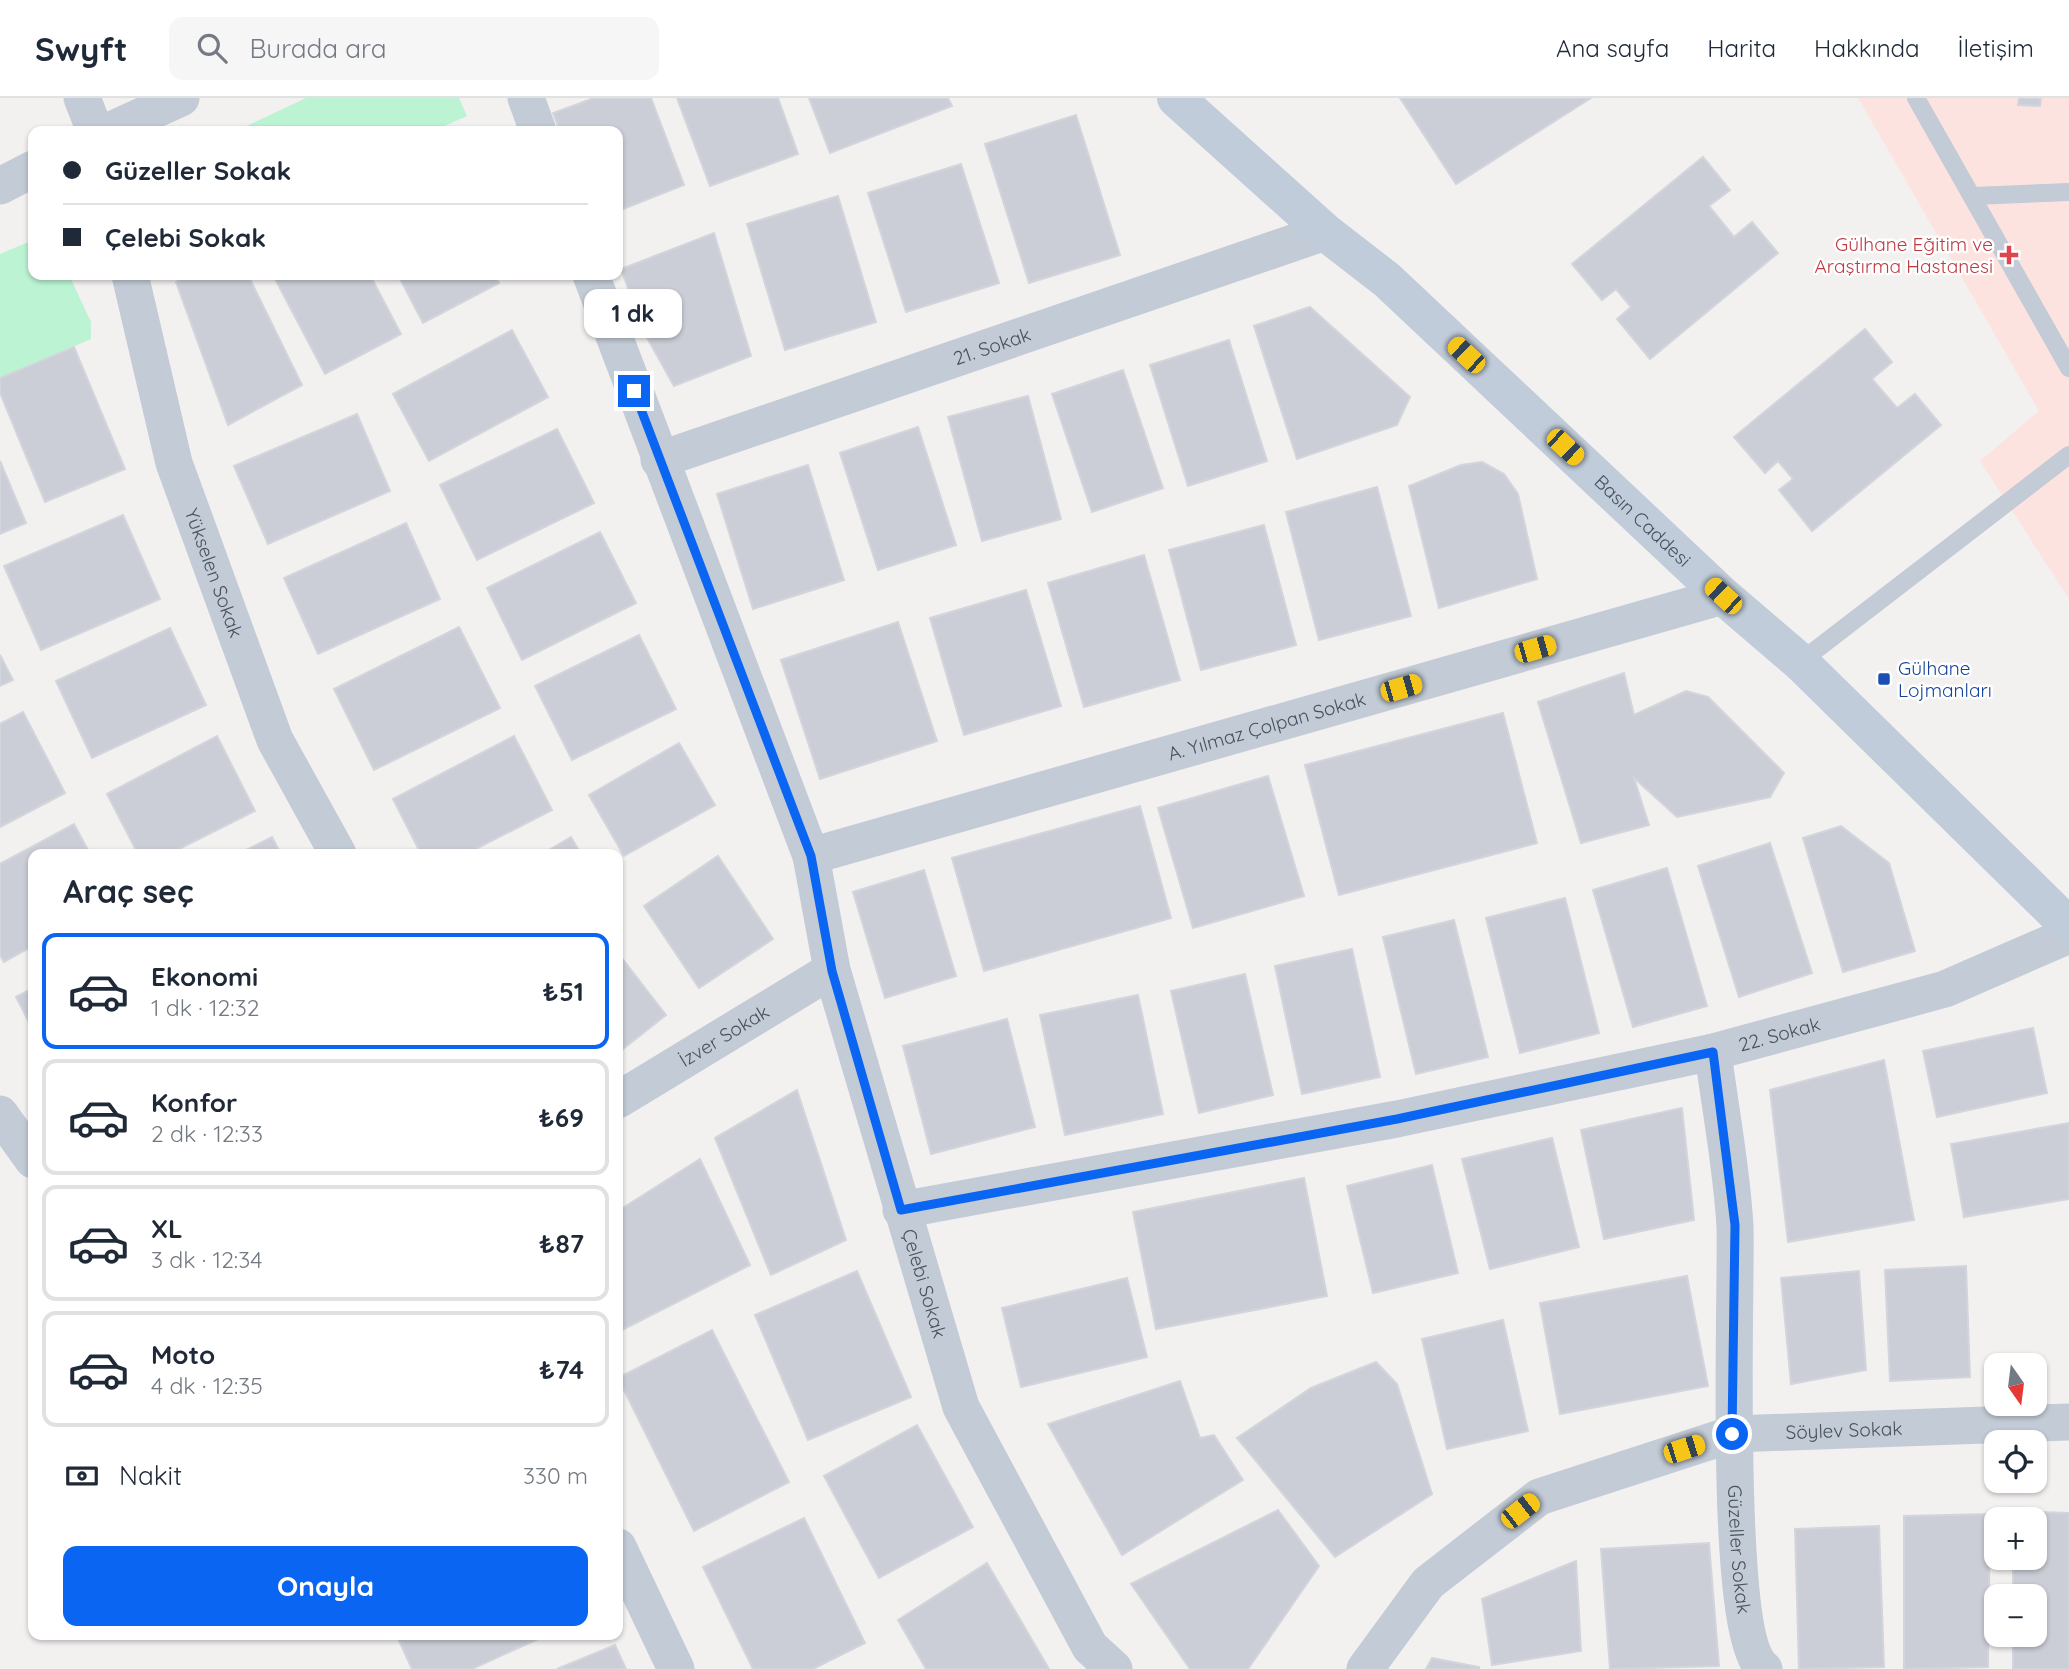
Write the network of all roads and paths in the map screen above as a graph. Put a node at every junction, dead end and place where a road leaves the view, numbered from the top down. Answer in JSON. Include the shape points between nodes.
{"nodes":[{"id":1,"x":82,"y":98,"type":"edge"},
{"id":2,"x":181,"y":98,"type":"edge"},
{"id":3,"x":526,"y":98,"type":"edge"},
{"id":4,"x":1176,"y":98,"type":"edge"},
{"id":5,"x":1916,"y":98,"type":"edge"},
{"id":6,"x":93,"y":126,"type":"edge"},
{"id":7,"x":120,"y":126,"type":"edge"},
{"id":8,"x":536,"y":126,"type":"edge"},
{"id":9,"x":28,"y":172,"type":"edge"},
{"id":10,"x":0,"y":186,"type":"edge"},
{"id":11,"x":2069,"y":192,"type":"edge"},
{"id":12,"x":1973,"y":196,"type":"junction"},
{"id":13,"x":1325,"y":233,"type":"junction"},
{"id":14,"x":131,"y":280,"type":"edge"},
{"id":15,"x":593,"y":280,"type":"edge"},
{"id":16,"x":2069,"y":368,"type":"edge"},
{"id":17,"x":2069,"y":456,"type":"edge"},
{"id":18,"x":659,"y":460,"type":"junction"},
{"id":19,"x":1723,"y":596,"type":"junction"},
{"id":20,"x":1800,"y":662,"type":"junction"},
{"id":21,"x":335,"y":849,"type":"edge"},
{"id":22,"x":811,"y":856,"type":"junction"},
{"id":23,"x":2069,"y":926,"type":"edge"},
{"id":24,"x":2069,"y":935,"type":"edge"},
{"id":25,"x":832,"y":971,"type":"junction"},
{"id":26,"x":1713,"y":1052,"type":"junction"},
{"id":27,"x":623,"y":1097,"type":"edge"},
{"id":28,"x":0,"y":1114,"type":"edge"},
{"id":29,"x":28,"y":1153,"type":"edge"},
{"id":30,"x":901,"y":1210,"type":"junction"},
{"id":31,"x":2069,"y":1422,"type":"edge"},
{"id":32,"x":1732,"y":1434,"type":"junction"},
{"id":33,"x":623,"y":1558,"type":"edge"},
{"id":34,"x":1762,"y":1668,"type":"edge"},
{"id":35,"x":676,"y":1669,"type":"edge"},
{"id":36,"x":1114,"y":1669,"type":"edge"},
{"id":37,"x":1365,"y":1669,"type":"edge"}],
"edges":[{"from":1,"to":6,"type":"street"},
{"from":2,"to":7,"type":"street"},
{"from":3,"to":8,"type":"street"},
{"from":4,"to":13,"type":"street","name":"Basın Caddesi"},
{"from":5,"to":12,"type":"lane"},
{"from":9,"to":10,"type":"street"},
{"from":11,"to":12,"type":"lane"},
{"from":12,"to":16,"type":"lane"},
{"from":13,"to":18,"type":"street","name":"21. Sokak"},
{"from":13,"to":19,"type":"street","name":"Basın Caddesi","via":[[1387,280]]},
{"from":14,"to":21,"type":"street","name":"Yükselen Sokak","via":[[174,463],[275,740]]},
{"from":15,"to":18,"type":"street","name":"Çelebi Sokak"},
{"from":17,"to":20,"type":"lane"},
{"from":18,"to":22,"type":"street","name":"Çelebi Sokak"},
{"from":19,"to":20,"type":"street","name":"Basın Caddesi"},
{"from":19,"to":22,"type":"street","name":"A. Yılmaz Çolpan Sokak"},
{"from":20,"to":23,"type":"street","name":"Basın Caddesi"},
{"from":22,"to":25,"type":"street","name":"Çelebi Sokak"},
{"from":24,"to":26,"type":"street","name":"22. Sokak","via":[[1945,989]]},
{"from":25,"to":27,"type":"street","name":"İzver Sokak"},
{"from":25,"to":30,"type":"street","name":"Çelebi Sokak"},
{"from":26,"to":30,"type":"street","name":"22. Sokak","via":[[1397,1119]]},
{"from":26,"to":32,"type":"street","name":"Güzeller Sokak","via":[[1735,1225]]},
{"from":28,"to":29,"type":"street"},
{"from":30,"to":36,"type":"street","name":"Çelebi Sokak","via":[[961,1407],[1090,1647]]},
{"from":31,"to":32,"type":"street","name":"Söylev Sokak"},
{"from":32,"to":34,"type":"street","name":"Güzeller Sokak","via":[[1745,1630]]},
{"from":32,"to":37,"type":"street","name":"Söylev Sokak","via":[[1539,1497],[1428,1583]]},
{"from":33,"to":35,"type":"street"}]}
